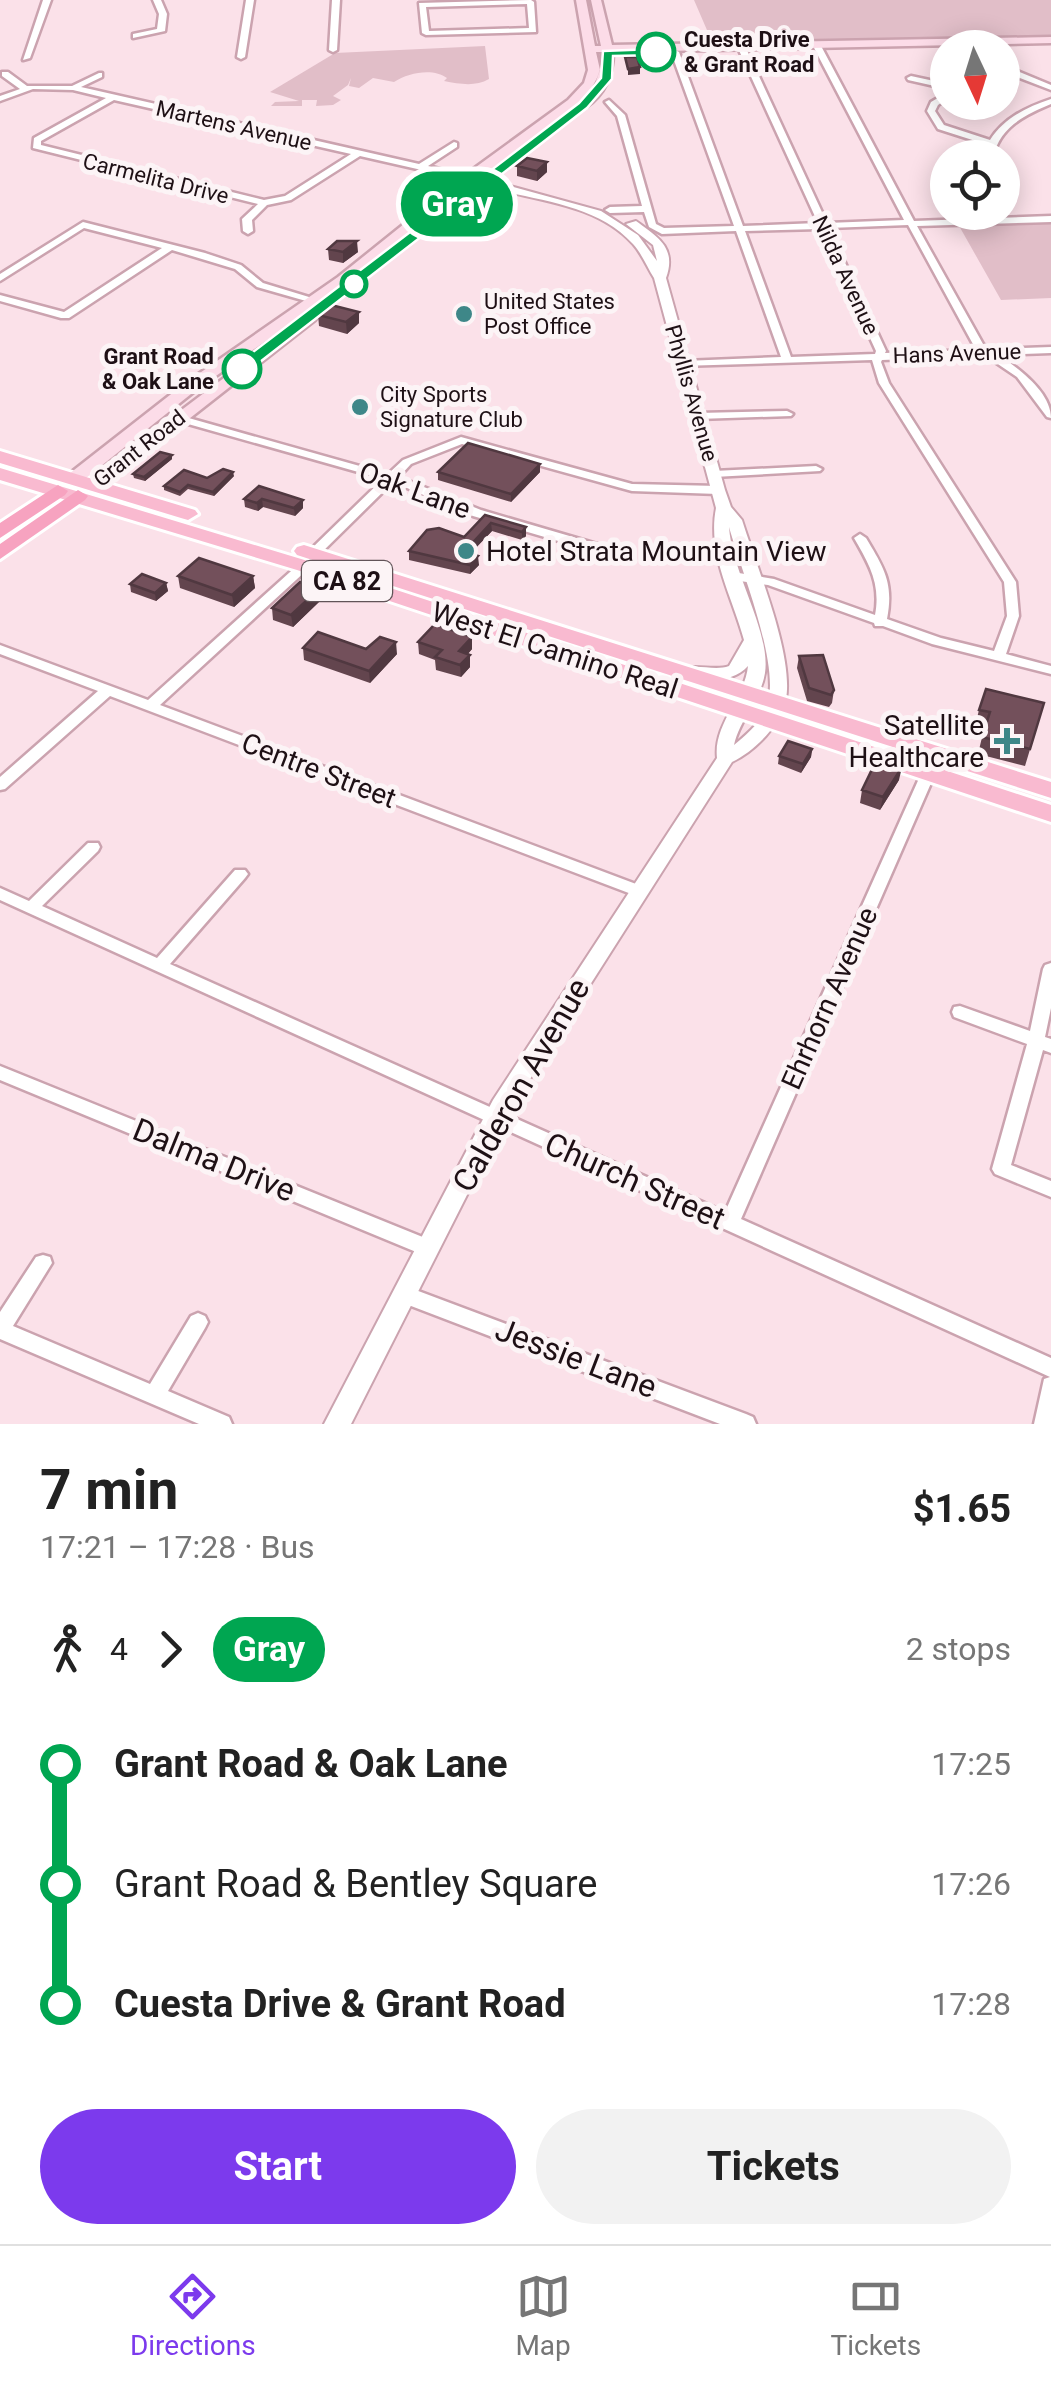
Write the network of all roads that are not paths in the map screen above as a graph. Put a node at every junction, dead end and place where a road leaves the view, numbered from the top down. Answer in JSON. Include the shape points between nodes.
{"nodes":[{"id":1,"x":47,"y":0,"type":"edge"},
{"id":2,"x":157,"y":0,"type":"edge"},
{"id":3,"x":250,"y":0,"type":"edge"},
{"id":4,"x":336,"y":0,"type":"edge"},
{"id":5,"x":581,"y":0,"type":"edge"},
{"id":6,"x":596,"y":0,"type":"edge"},
{"id":7,"x":478,"y":1,"type":"edge"},
{"id":8,"x":136,"y":36,"type":"dead end"},
{"id":9,"x":1051,"y":43,"type":"edge"},
{"id":10,"x":1020,"y":44,"type":"edge"},
{"id":11,"x":930,"y":45,"type":"edge"},
{"id":12,"x":817,"y":46,"type":"junction"},
{"id":13,"x":742,"y":48,"type":"junction"},
{"id":14,"x":333,"y":50,"type":"dead end"},
{"id":15,"x":600,"y":51,"type":"junction"},
{"id":16,"x":675,"y":52,"type":"junction"},
{"id":17,"x":241,"y":57,"type":"dead end"},
{"id":18,"x":26,"y":58,"type":"dead end"},
{"id":19,"x":5,"y":74,"type":"dead end"},
{"id":20,"x":99,"y":75,"type":"dead end"},
{"id":21,"x":1020,"y":75,"type":"edge"},
{"id":22,"x":912,"y":78,"type":"dead end"},
{"id":23,"x":930,"y":84,"type":"edge"},
{"id":24,"x":25,"y":88,"type":"junction"},
{"id":25,"x":73,"y":88,"type":"junction"},
{"id":26,"x":1051,"y":88,"type":"edge"},
{"id":27,"x":114,"y":98,"type":"junction"},
{"id":28,"x":0,"y":99,"type":"edge"},
{"id":29,"x":1051,"y":101,"type":"edge"},
{"id":30,"x":609,"y":102,"type":"dead end"},
{"id":31,"x":937,"y":120,"type":"edge"},
{"id":32,"x":981,"y":140,"type":"edge"},
{"id":33,"x":993,"y":140,"type":"edge"},
{"id":34,"x":454,"y":145,"type":"dead end"},
{"id":35,"x":358,"y":153,"type":"junction"},
{"id":36,"x":420,"y":167,"type":"junction"},
{"id":37,"x":479,"y":180,"type":"junction"},
{"id":38,"x":264,"y":203,"type":"junction"},
{"id":39,"x":647,"y":209,"type":"junction"},
{"id":40,"x":610,"y":210,"type":"junction"},
{"id":41,"x":1020,"y":217,"type":"edge"},
{"id":42,"x":1051,"y":219,"type":"edge"},
{"id":43,"x":930,"y":221,"type":"edge"},
{"id":44,"x":911,"y":223,"type":"junction"},
{"id":45,"x":822,"y":226,"type":"junction"},
{"id":46,"x":738,"y":228,"type":"junction"},
{"id":47,"x":248,"y":230,"type":"dead end"},
{"id":48,"x":661,"y":237,"type":"junction"},
{"id":49,"x":170,"y":247,"type":"junction"},
{"id":50,"x":238,"y":267,"type":"junction"},
{"id":51,"x":0,"y":278,"type":"edge"},
{"id":52,"x":660,"y":278,"type":"junction"},
{"id":53,"x":0,"y":298,"type":"edge"},
{"id":54,"x":279,"y":299,"type":"junction"},
{"id":55,"x":316,"y":305,"type":"junction"},
{"id":56,"x":271,"y":327,"type":"junction"},
{"id":57,"x":1051,"y":350,"type":"edge"},
{"id":58,"x":988,"y":352,"type":"junction"},
{"id":59,"x":880,"y":356,"type":"junction"},
{"id":60,"x":788,"y":360,"type":"junction"},
{"id":61,"x":684,"y":364,"type":"junction"},
{"id":62,"x":179,"y":406,"type":"junction"},
{"id":63,"x":786,"y":414,"type":"dead end"},
{"id":64,"x":698,"y":416,"type":"junction"},
{"id":65,"x":1051,"y":416,"type":"edge"},
{"id":66,"x":0,"y":458,"type":"edge"},
{"id":67,"x":816,"y":470,"type":"dead end"},
{"id":68,"x":0,"y":474,"type":"edge"},
{"id":69,"x":388,"y":478,"type":"junction"},
{"id":70,"x":716,"y":482,"type":"junction"},
{"id":71,"x":76,"y":487,"type":"junction"},
{"id":72,"x":0,"y":532,"type":"edge"},
{"id":73,"x":860,"y":538,"type":"dead end"},
{"id":74,"x":0,"y":554,"type":"edge"},
{"id":75,"x":627,"y":557,"type":"dead end"},
{"id":76,"x":308,"y":560,"type":"junction"},
{"id":77,"x":742,"y":577,"type":"junction"},
{"id":78,"x":880,"y":623,"type":"junction"},
{"id":79,"x":751,"y":642,"type":"junction"},
{"id":80,"x":0,"y":649,"type":"edge"},
{"id":81,"x":998,"y":657,"type":"junction"},
{"id":82,"x":1051,"y":670,"type":"edge"},
{"id":83,"x":679,"y":671,"type":"junction"},
{"id":84,"x":106,"y":692,"type":"junction"},
{"id":85,"x":747,"y":703,"type":"junction"},
{"id":86,"x":150,"y":706,"type":"junction"},
{"id":87,"x":771,"y":711,"type":"junction"},
{"id":88,"x":726,"y":758,"type":"junction"},
{"id":89,"x":928,"y":774,"type":"junction"},
{"id":90,"x":0,"y":786,"type":"edge"},
{"id":91,"x":1051,"y":790,"type":"edge"},
{"id":92,"x":1023,"y":804,"type":"junction"},
{"id":93,"x":1051,"y":805,"type":"edge"},
{"id":94,"x":1051,"y":814,"type":"edge"},
{"id":95,"x":93,"y":847,"type":"dead end"},
{"id":96,"x":240,"y":874,"type":"dead end"},
{"id":97,"x":639,"y":891,"type":"junction"},
{"id":98,"x":0,"y":894,"type":"edge"},
{"id":99,"x":32,"y":908,"type":"junction"},
{"id":100,"x":158,"y":967,"type":"junction"},
{"id":101,"x":1051,"y":969,"type":"edge"},
{"id":102,"x":960,"y":1012,"type":"dead end"},
{"id":103,"x":1043,"y":1044,"type":"edge"},
{"id":104,"x":0,"y":1073,"type":"edge"},
{"id":105,"x":494,"y":1118,"type":"junction"},
{"id":106,"x":1051,"y":1189,"type":"edge"},
{"id":107,"x":730,"y":1222,"type":"junction"},
{"id":108,"x":428,"y":1248,"type":"junction"},
{"id":109,"x":43,"y":1264,"type":"dead end"},
{"id":110,"x":404,"y":1295,"type":"junction"},
{"id":111,"x":198,"y":1322,"type":"dead end"},
{"id":112,"x":0,"y":1329,"type":"edge"},
{"id":113,"x":1051,"y":1368,"type":"edge"},
{"id":114,"x":1051,"y":1386,"type":"edge"},
{"id":115,"x":154,"y":1395,"type":"junction"},
{"id":116,"x":222,"y":1424,"type":"edge"},
{"id":117,"x":337,"y":1424,"type":"edge"},
{"id":118,"x":746,"y":1424,"type":"edge"},
{"id":119,"x":1044,"y":1424,"type":"edge"}],
"edges":[{"from":1,"to":18,"type":"street"},
{"from":2,"to":8,"type":"street","via":[[161,31]]},
{"from":3,"to":17,"type":"street"},
{"from":4,"to":14,"type":"street"},
{"from":5,"to":15,"type":"main road"},
{"from":6,"to":15,"type":"main road"},
{"from":7,"to":7,"type":"street","via":[[422,4],[426,33],[533,30],[530,2]]},
{"from":9,"to":10,"type":"main road"},
{"from":11,"to":12,"type":"main road"},
{"from":12,"to":13,"type":"main road"},
{"from":12,"to":44,"type":"street"},
{"from":13,"to":15,"type":"main road"},
{"from":13,"to":16,"type":"main road"},
{"from":13,"to":45,"type":"street","name":"Nilda Avenue"},
{"from":15,"to":16,"type":"main road"},
{"from":15,"to":37,"type":"main road","name":"Grant Road","via":[[610,72],[600,89]]},
{"from":16,"to":46,"type":"street"},
{"from":19,"to":24,"type":"street"},
{"from":20,"to":25,"type":"street"},
{"from":21,"to":26,"type":"street"},
{"from":22,"to":23,"type":"street"},
{"from":24,"to":25,"type":"street","name":"Martens Avenue"},
{"from":24,"to":28,"type":"street","name":"Martens Avenue"},
{"from":25,"to":27,"type":"street","name":"Martens Avenue"},
{"from":27,"to":35,"type":"street","name":"Martens Avenue"},
{"from":27,"to":38,"type":"street","name":"Carmelita Drive","via":[[36,146]]},
{"from":29,"to":33,"type":"street","via":[[1008,123]]},
{"from":30,"to":39,"type":"street","via":[[622,115]]},
{"from":31,"to":32,"type":"street"},
{"from":34,"to":36,"type":"street"},
{"from":35,"to":36,"type":"street","name":"Martens Avenue"},
{"from":35,"to":38,"type":"street","name":"Carmelita Drive","via":[[288,198]]},
{"from":36,"to":37,"type":"street","name":"Martens Avenue"},
{"from":37,"to":40,"type":"street"},
{"from":37,"to":52,"type":"street","name":"Phyllis Avenue","via":[[598,214],[636,239]]},
{"from":37,"to":55,"type":"main road","name":"Grant Road"},
{"from":38,"to":47,"type":"street","via":[[247,219]]},
{"from":39,"to":40,"type":"street"},
{"from":39,"to":48,"type":"street"},
{"from":40,"to":48,"type":"street"},
{"from":41,"to":42,"type":"street"},
{"from":43,"to":44,"type":"street"},
{"from":44,"to":45,"type":"street"},
{"from":44,"to":58,"type":"street"},
{"from":45,"to":46,"type":"street"},
{"from":45,"to":59,"type":"street","name":"Nilda Avenue"},
{"from":46,"to":48,"type":"street"},
{"from":46,"to":60,"type":"street"},
{"from":48,"to":52,"type":"street","name":"Phyllis Avenue"},
{"from":49,"to":50,"type":"street"},
{"from":49,"to":51,"type":"street","via":[[83,225]]},
{"from":49,"to":53,"type":"street","via":[[65,316]]},
{"from":50,"to":54,"type":"street","via":[[253,288]]},
{"from":50,"to":55,"type":"street","via":[[260,285]]},
{"from":52,"to":61,"type":"street","name":"Phyllis Avenue"},
{"from":54,"to":55,"type":"street"},
{"from":54,"to":56,"type":"main road","via":[[287,308]]},
{"from":55,"to":56,"type":"main road","name":"Grant Road"},
{"from":55,"to":62,"type":"main road","name":"Grant Road"},
{"from":56,"to":62,"type":"main road","name":"Grant Road"},
{"from":57,"to":58,"type":"street","name":"Hans Avenue"},
{"from":58,"to":59,"type":"street","name":"Hans Avenue"},
{"from":58,"to":65,"type":"street","via":[[1022,375]]},
{"from":59,"to":60,"type":"street","name":"Hans Avenue"},
{"from":59,"to":81,"type":"street","name":"Nilda Avenue","via":[[884,383],[1010,582],[1013,616]]},
{"from":60,"to":61,"type":"street","name":"Hans Avenue"},
{"from":61,"to":64,"type":"street","name":"Phyllis Avenue"},
{"from":62,"to":69,"type":"street","name":"Oak Lane","via":[[204,424]]},
{"from":62,"to":71,"type":"main road","name":"Grant Road"},
{"from":63,"to":64,"type":"street"},
{"from":64,"to":70,"type":"street","name":"Phyllis Avenue"},
{"from":66,"to":71,"type":"main road","number":"CA 82"},
{"from":67,"to":70,"type":"street"},
{"from":68,"to":71,"type":"main road","number":"CA 82"},
{"from":69,"to":70,"type":"street","via":[[414,458],[461,440],[632,487]]},
{"from":69,"to":75,"type":"street","name":"Oak Lane","via":[[477,513]]},
{"from":69,"to":76,"type":"street"},
{"from":70,"to":77,"type":"street","name":"Phyllis Avenue","via":[[724,508],[720,534]]},
{"from":71,"to":72,"type":"highway"},
{"from":71,"to":74,"type":"highway"},
{"from":71,"to":76,"type":"main road","name":"West El Camino Real","number":"CA 82"},
{"from":73,"to":78,"type":"street","via":[[884,579]]},
{"from":76,"to":83,"type":"main road","name":"West El Camino Real","number":"CA 82"},
{"from":76,"to":85,"type":"main road","name":"West El Camino Real","number":"CA 82"},
{"from":76,"to":86,"type":"street"},
{"from":77,"to":78,"type":"street"},
{"from":77,"to":79,"type":"street","name":"Phyllis Avenue"},
{"from":77,"to":87,"type":"street","name":"Phyllis Avenue","via":[[776,667]]},
{"from":78,"to":81,"type":"street"},
{"from":79,"to":83,"type":"street","via":[[735,673]]},
{"from":79,"to":85,"type":"street","name":"Phyllis Avenue","via":[[757,666]]},
{"from":80,"to":84,"type":"street","name":"Centre Street"},
{"from":81,"to":82,"type":"street"},
{"from":83,"to":85,"type":"main road","name":"West El Camino Real","number":"CA 82"},
{"from":84,"to":86,"type":"street","name":"Centre Street"},
{"from":84,"to":90,"type":"street"},
{"from":85,"to":87,"type":"main road","name":"West El Camino Real","number":"CA 82"},
{"from":85,"to":88,"type":"street","name":"Calderon Avenue","via":[[724,742]]},
{"from":86,"to":97,"type":"street","name":"Centre Street"},
{"from":87,"to":88,"type":"street","name":"Calderon Avenue","via":[[741,752]]},
{"from":87,"to":89,"type":"main road","name":"West El Camino Real","number":"CA 82"},
{"from":87,"to":91,"type":"main road","name":"West El Camino Real","number":"CA 82"},
{"from":88,"to":97,"type":"street","name":"Calderon Avenue"},
{"from":89,"to":92,"type":"main road","name":"West El Camino Real","number":"CA 82"},
{"from":89,"to":107,"type":"street","name":"Ehrhorn Avenue"},
{"from":92,"to":93,"type":"main road"},
{"from":92,"to":94,"type":"main road","name":"West El Camino Real","number":"CA 82"},
{"from":95,"to":99,"type":"street"},
{"from":96,"to":100,"type":"street"},
{"from":97,"to":105,"type":"street","name":"Calderon Avenue"},
{"from":98,"to":99,"type":"street","name":"Church Street"},
{"from":99,"to":100,"type":"street","name":"Church Street"},
{"from":100,"to":105,"type":"street","name":"Church Street"},
{"from":101,"to":103,"type":"street"},
{"from":102,"to":103,"type":"street"},
{"from":103,"to":106,"type":"street","via":[[1001,1169]]},
{"from":104,"to":108,"type":"street","name":"Dalma Drive"},
{"from":105,"to":107,"type":"street","name":"Church Street"},
{"from":105,"to":108,"type":"street","name":"Calderon Avenue"},
{"from":107,"to":113,"type":"street","name":"Church Street"},
{"from":108,"to":110,"type":"street","name":"Calderon Avenue"},
{"from":109,"to":112,"type":"street"},
{"from":110,"to":117,"type":"street","name":"Calderon Avenue"},
{"from":110,"to":118,"type":"street","name":"Jessie Lane"},
{"from":111,"to":115,"type":"street"},
{"from":112,"to":115,"type":"street"},
{"from":114,"to":119,"type":"street"},
{"from":115,"to":116,"type":"street"}]}
